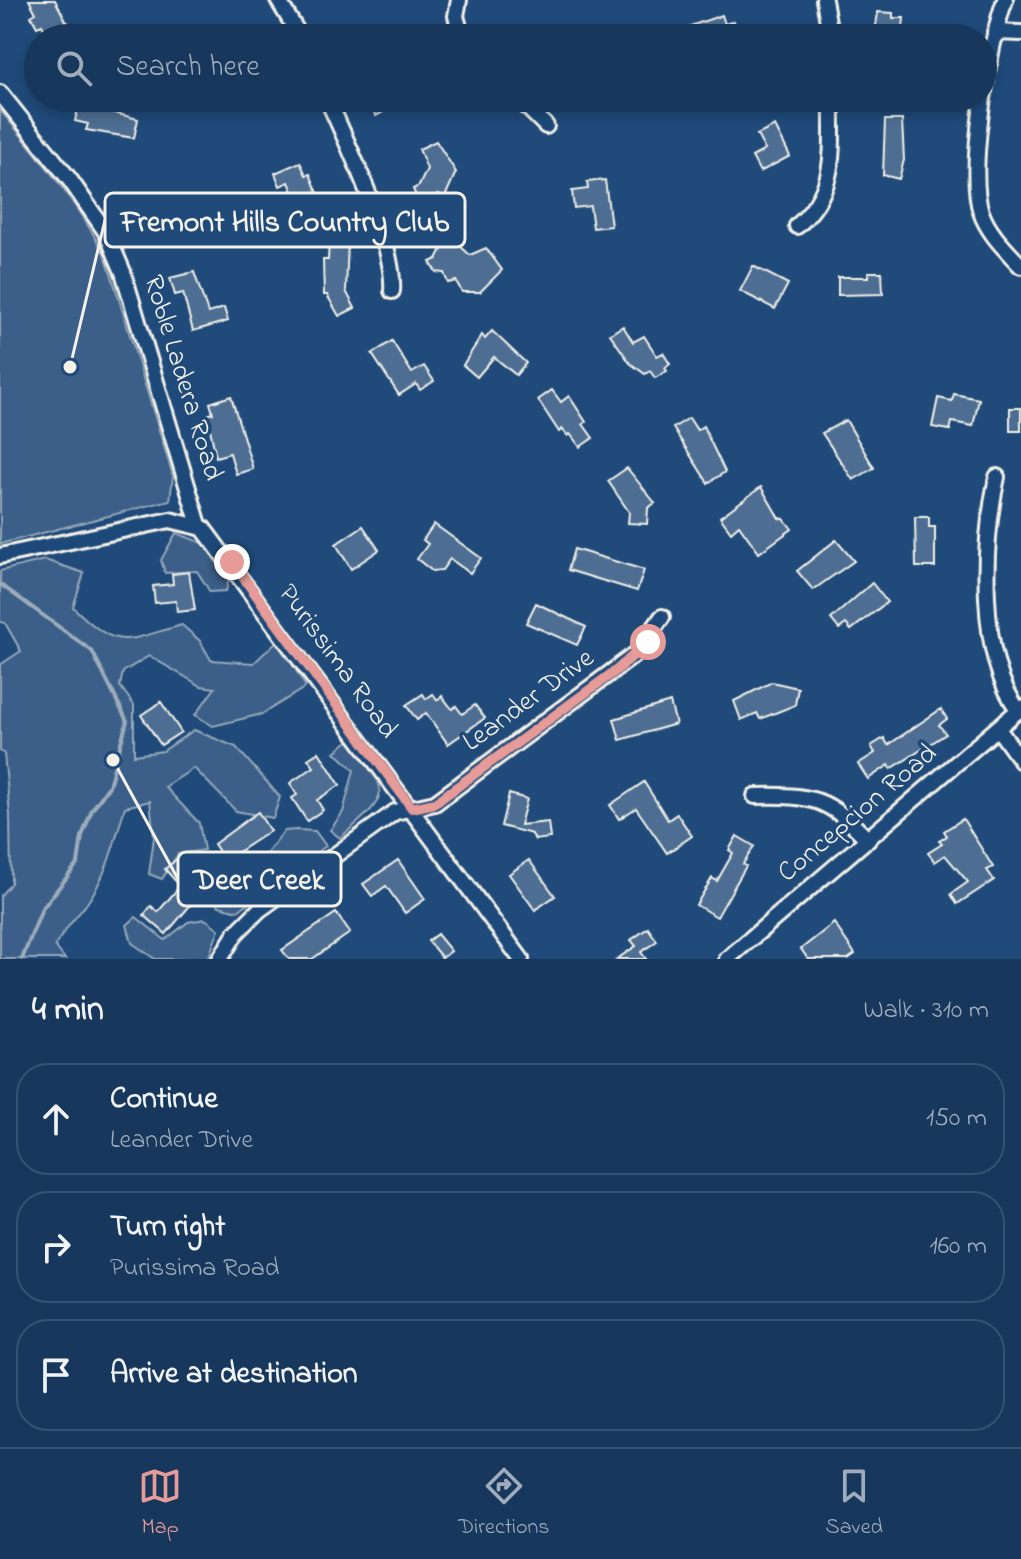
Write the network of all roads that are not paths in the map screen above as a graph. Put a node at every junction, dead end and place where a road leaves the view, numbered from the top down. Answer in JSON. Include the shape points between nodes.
{"nodes":[{"id":1,"x":278,"y":0,"type":"edge"},
{"id":2,"x":459,"y":0,"type":"edge"},
{"id":3,"x":824,"y":0,"type":"edge"},
{"id":4,"x":1005,"y":0,"type":"edge"},
{"id":5,"x":293,"y":24,"type":"edge"},
{"id":6,"x":458,"y":24,"type":"edge"},
{"id":7,"x":828,"y":24,"type":"edge"},
{"id":8,"x":997,"y":26,"type":"edge"},
{"id":9,"x":997,"y":32,"type":"edge"},
{"id":10,"x":1021,"y":33,"type":"edge"},
{"id":11,"x":0,"y":93,"type":"edge"},
{"id":12,"x":332,"y":112,"type":"edge"},
{"id":13,"x":532,"y":112,"type":"edge"},
{"id":14,"x":831,"y":112,"type":"edge"},
{"id":15,"x":983,"y":112,"type":"edge"},
{"id":16,"x":546,"y":126,"type":"dead end"},
{"id":17,"x":797,"y":226,"type":"dead end"},
{"id":18,"x":1021,"y":266,"type":"edge"},
{"id":19,"x":392,"y":291,"type":"dead end"},
{"id":20,"x":997,"y":477,"type":"dead end"},
{"id":21,"x":199,"y":525,"type":"junction"},
{"id":22,"x":0,"y":556,"type":"edge"},
{"id":23,"x":662,"y":617,"type":"dead end"},
{"id":24,"x":1020,"y":709,"type":"edge"},
{"id":25,"x":999,"y":730,"type":"junction"},
{"id":26,"x":1021,"y":761,"type":"edge"},
{"id":27,"x":755,"y":796,"type":"dead end"},
{"id":28,"x":412,"y":808,"type":"junction"},
{"id":29,"x":868,"y":840,"type":"junction"},
{"id":30,"x":746,"y":953,"type":"edge"},
{"id":31,"x":220,"y":959,"type":"edge"},
{"id":32,"x":521,"y":959,"type":"edge"},
{"id":33,"x":727,"y":959,"type":"edge"}],
"edges":[{"from":1,"to":5,"type":"street"},
{"from":2,"to":6,"type":"street"},
{"from":3,"to":7,"type":"street"},
{"from":4,"to":8,"type":"street"},
{"from":9,"to":10,"type":"street"},
{"from":11,"to":21,"type":"street","name":"Roble Ladera Road","via":[[106,232],[123,272]]},
{"from":12,"to":19,"type":"street","via":[[386,250]]},
{"from":13,"to":16,"type":"street"},
{"from":14,"to":17,"type":"street","via":[[827,188]]},
{"from":15,"to":18,"type":"street","via":[[974,177],[981,213]]},
{"from":20,"to":24,"type":"street","via":[[985,555],[996,668],[1006,694]]},
{"from":21,"to":22,"type":"street","via":[[170,520]]},
{"from":21,"to":28,"type":"street","name":"Purissima Road"},
{"from":23,"to":28,"type":"street","name":"Leander Drive","via":[[648,642],[618,669],[435,803]]},
{"from":24,"to":25,"type":"street","name":"Concepcion Road"},
{"from":25,"to":26,"type":"street"},
{"from":25,"to":29,"type":"street","name":"Concepcion Road"},
{"from":27,"to":29,"type":"street","via":[[811,796],[826,802]]},
{"from":28,"to":31,"type":"street","name":"Leander Drive","via":[[395,812],[259,910]]},
{"from":28,"to":32,"type":"street","name":"Purissima Road"},
{"from":29,"to":30,"type":"street","name":"Concepcion Road"},
{"from":30,"to":33,"type":"street","name":"Concepcion Road"}]}
